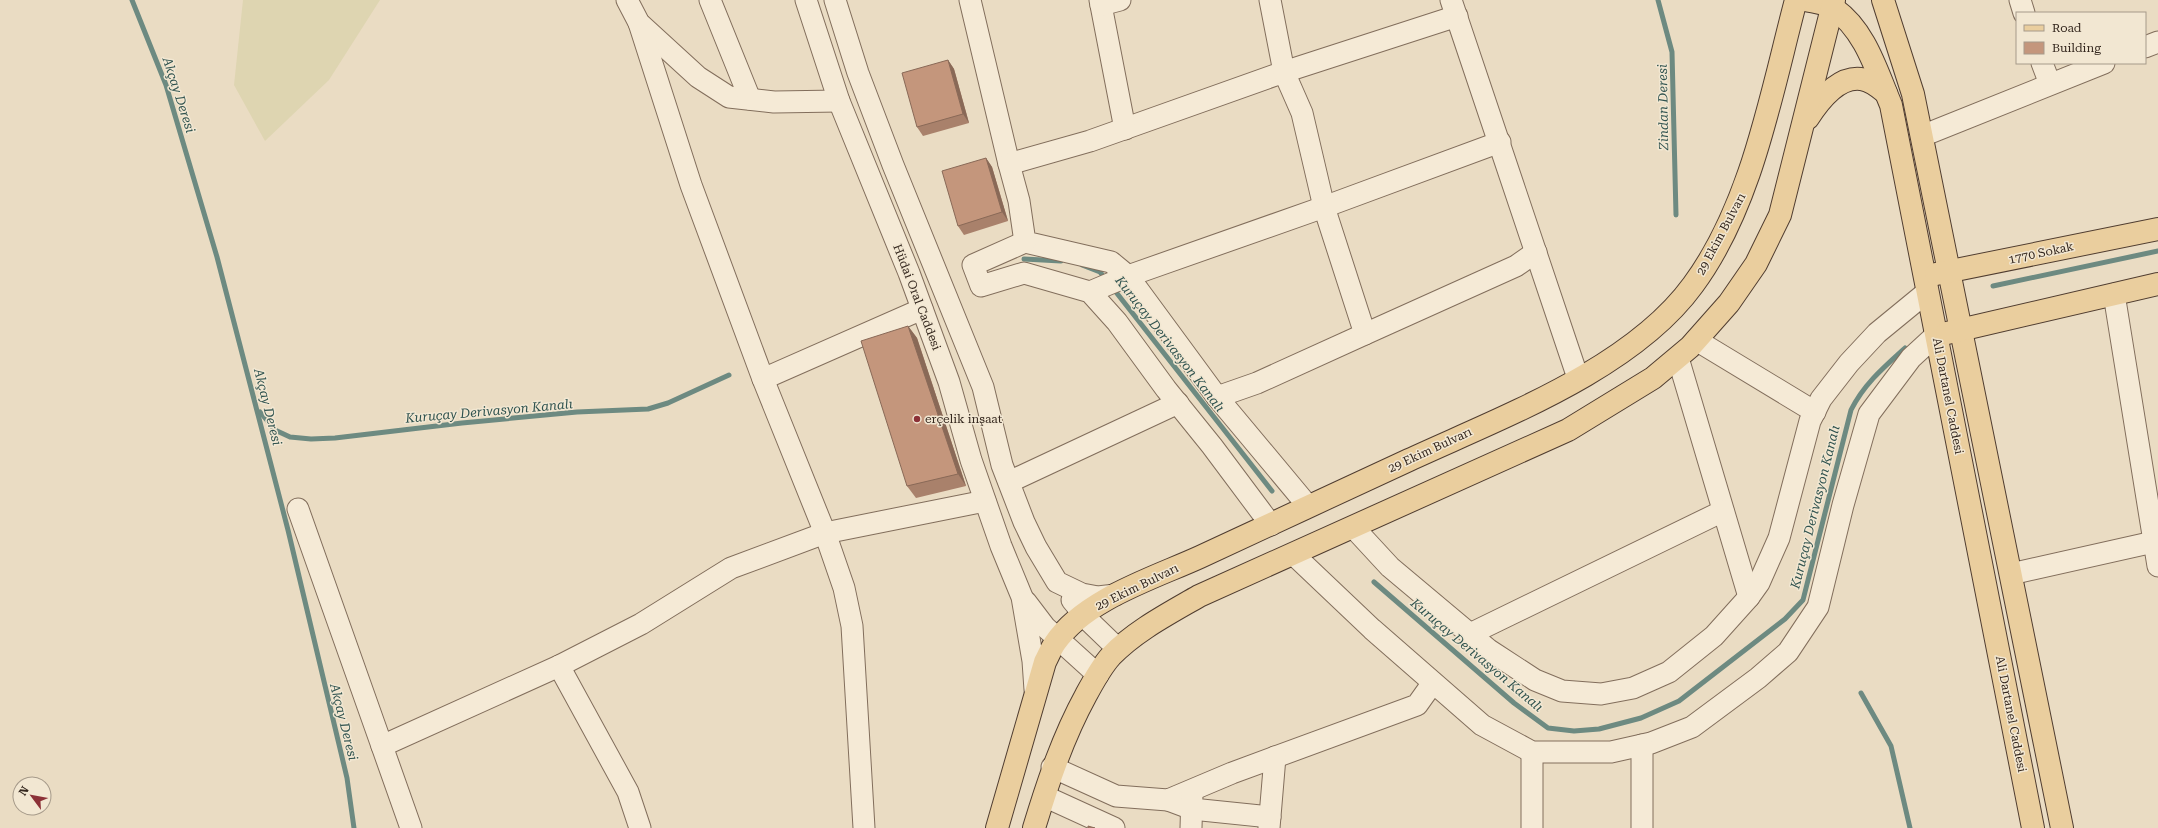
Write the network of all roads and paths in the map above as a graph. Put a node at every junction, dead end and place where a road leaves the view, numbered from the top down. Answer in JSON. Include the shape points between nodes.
{"nodes":[{"id":1,"x":627,"y":0,"type":"edge"},
{"id":2,"x":710,"y":0,"type":"edge"},
{"id":3,"x":806,"y":0,"type":"edge"},
{"id":4,"x":835,"y":0,"type":"edge"},
{"id":5,"x":970,"y":0,"type":"edge"},
{"id":6,"x":1270,"y":0,"type":"edge"},
{"id":7,"x":1796,"y":0,"type":"edge"},
{"id":8,"x":1806,"y":0,"type":"edge"},
{"id":9,"x":1883,"y":0,"type":"edge"},
{"id":10,"x":2020,"y":0,"type":"edge"},
{"id":11,"x":1107,"y":2,"type":"edge"},
{"id":12,"x":1833,"y":3,"type":"edge"},
{"id":13,"x":1454,"y":8,"type":"edge"},
{"id":14,"x":2024,"y":12,"type":"edge"},
{"id":15,"x":639,"y":22,"type":"junction"},
{"id":16,"x":2158,"y":42,"type":"edge"},
{"id":17,"x":2146,"y":47,"type":"edge"},
{"id":18,"x":2042,"y":64,"type":"edge"},
{"id":19,"x":2101,"y":64,"type":"edge"},
{"id":20,"x":1284,"y":72,"type":"junction"},
{"id":21,"x":2050,"y":84,"type":"junction"},
{"id":22,"x":1886,"y":93,"type":"junction"},
{"id":23,"x":750,"y":99,"type":"junction"},
{"id":24,"x":838,"y":101,"type":"junction"},
{"id":25,"x":1803,"y":126,"type":"junction"},
{"id":26,"x":1124,"y":129,"type":"junction"},
{"id":27,"x":1922,"y":136,"type":"junction"},
{"id":28,"x":1500,"y":142,"type":"junction"},
{"id":29,"x":1009,"y":164,"type":"junction"},
{"id":30,"x":1324,"y":207,"type":"junction"},
{"id":31,"x":2158,"y":229,"type":"edge"},
{"id":32,"x":1025,"y":242,"type":"junction"},
{"id":33,"x":1536,"y":252,"type":"junction"},
{"id":34,"x":1950,"y":272,"type":"junction"},
{"id":35,"x":1123,"y":278,"type":"junction"},
{"id":36,"x":1926,"y":284,"type":"junction"},
{"id":37,"x":2158,"y":284,"type":"edge"},
{"id":38,"x":1094,"y":290,"type":"junction"},
{"id":39,"x":2114,"y":294,"type":"junction"},
{"id":40,"x":922,"y":309,"type":"junction"},
{"id":41,"x":1962,"y":330,"type":"junction"},
{"id":42,"x":1365,"y":334,"type":"junction"},
{"id":43,"x":1936,"y":335,"type":"junction"},
{"id":44,"x":1696,"y":340,"type":"junction"},
{"id":45,"x":1678,"y":358,"type":"junction"},
{"id":46,"x":1578,"y":378,"type":"junction"},
{"id":47,"x":763,"y":379,"type":"junction"},
{"id":48,"x":1217,"y":397,"type":"junction"},
{"id":49,"x":1178,"y":403,"type":"junction"},
{"id":50,"x":1815,"y":412,"type":"junction"},
{"id":51,"x":1009,"y":482,"type":"junction"},
{"id":52,"x":985,"y":501,"type":"junction"},
{"id":53,"x":1308,"y":506,"type":"junction"},
{"id":54,"x":298,"y":509,"type":"dead end"},
{"id":55,"x":1723,"y":511,"type":"junction"},
{"id":56,"x":1271,"y":525,"type":"junction"},
{"id":57,"x":1353,"y":527,"type":"junction"},
{"id":58,"x":825,"y":533,"type":"junction"},
{"id":59,"x":2156,"y":542,"type":"edge"},
{"id":60,"x":1293,"y":554,"type":"junction"},
{"id":61,"x":2158,"y":566,"type":"edge"},
{"id":62,"x":2011,"y":574,"type":"junction"},
{"id":63,"x":1053,"y":576,"type":"junction"},
{"id":64,"x":1115,"y":595,"type":"junction"},
{"id":65,"x":1022,"y":596,"type":"junction"},
{"id":66,"x":1749,"y":597,"type":"junction"},
{"id":67,"x":1084,"y":615,"type":"junction"},
{"id":68,"x":1470,"y":634,"type":"junction"},
{"id":69,"x":1058,"y":639,"type":"junction"},
{"id":70,"x":1118,"y":649,"type":"junction"},
{"id":71,"x":559,"y":666,"type":"junction"},
{"id":72,"x":1098,"y":675,"type":"junction"},
{"id":73,"x":1432,"y":684,"type":"junction"},
{"id":74,"x":1035,"y":694,"type":"junction"},
{"id":75,"x":1642,"y":745,"type":"junction"},
{"id":76,"x":382,"y":746,"type":"junction"},
{"id":77,"x":1532,"y":752,"type":"junction"},
{"id":78,"x":1275,"y":757,"type":"junction"},
{"id":79,"x":1052,"y":767,"type":"junction"},
{"id":80,"x":1044,"y":796,"type":"junction"},
{"id":81,"x":1192,"y":809,"type":"edge"},
{"id":82,"x":1270,"y":823,"type":"edge"},
{"id":83,"x":410,"y":828,"type":"edge"},
{"id":84,"x":640,"y":828,"type":"edge"},
{"id":85,"x":864,"y":828,"type":"edge"},
{"id":86,"x":997,"y":828,"type":"edge"},
{"id":87,"x":1034,"y":828,"type":"edge"},
{"id":88,"x":1114,"y":828,"type":"edge"},
{"id":89,"x":1532,"y":828,"type":"edge"},
{"id":90,"x":1642,"y":828,"type":"edge"},
{"id":91,"x":2033,"y":828,"type":"edge"},
{"id":92,"x":2062,"y":828,"type":"edge"}],
"edges":[{"from":1,"to":15,"type":"street"},
{"from":2,"to":23,"type":"street"},
{"from":3,"to":24,"type":"street","name":"Hüdai Oral Caddesi"},
{"from":4,"to":51,"type":"street","via":[[858,73],[893,165],[983,387],[1002,465]]},
{"from":5,"to":29,"type":"street"},
{"from":6,"to":20,"type":"street"},
{"from":7,"to":46,"type":"main road","name":"29 Ekim Bulvarı","via":[[1746,184],[1712,256],[1693,286],[1665,317],[1612,359]]},
{"from":8,"to":12,"type":"main road","name":"Ali Dartanel Caddesi"},
{"from":9,"to":27,"type":"main road","via":[[1913,94]]},
{"from":10,"to":14,"type":"street"},
{"from":11,"to":26,"type":"street"},
{"from":12,"to":22,"type":"main road","name":"Ali Dartanel Caddesi","via":[[1867,49]]},
{"from":12,"to":25,"type":"main road"},
{"from":13,"to":20,"type":"street"},
{"from":13,"to":28,"type":"street"},
{"from":15,"to":23,"type":"street","via":[[698,77],[729,97]]},
{"from":15,"to":47,"type":"street","via":[[691,185]]},
{"from":16,"to":17,"type":"street"},
{"from":18,"to":21,"type":"street"},
{"from":19,"to":21,"type":"street"},
{"from":20,"to":26,"type":"street"},
{"from":20,"to":30,"type":"street","via":[[1302,113]]},
{"from":21,"to":27,"type":"street"},
{"from":22,"to":25,"type":"main road","via":[[1872,82],[1862,79],[1845,81],[1825,96]]},
{"from":22,"to":36,"type":"main road","name":"Ali Dartanel Caddesi","via":[[1891,105]]},
{"from":23,"to":24,"type":"street","via":[[774,102]]},
{"from":24,"to":40,"type":"street","name":"Hüdai Oral Caddesi"},
{"from":25,"to":44,"type":"main road","via":[[1780,215],[1756,264],[1729,304]]},
{"from":26,"to":29,"type":"street","via":[[1062,150]]},
{"from":27,"to":34,"type":"main road"},
{"from":28,"to":30,"type":"street"},
{"from":28,"to":33,"type":"street"},
{"from":29,"to":32,"type":"street","via":[[1019,201]]},
{"from":30,"to":35,"type":"street"},
{"from":30,"to":42,"type":"street"},
{"from":31,"to":34,"type":"main road","name":"1770 Sokak"},
{"from":32,"to":35,"type":"street","via":[[1111,262]]},
{"from":32,"to":38,"type":"street","via":[[973,265],[981,286],[1024,273]]},
{"from":33,"to":42,"type":"street","via":[[1516,266]]},
{"from":33,"to":46,"type":"street"},
{"from":34,"to":36,"type":"main road","name":"1770 Sokak"},
{"from":34,"to":41,"type":"main road"},
{"from":35,"to":38,"type":"street"},
{"from":35,"to":48,"type":"street"},
{"from":36,"to":43,"type":"main road","name":"Ali Dartanel Caddesi"},
{"from":36,"to":50,"type":"street","via":[[1849,364],[1821,399]]},
{"from":37,"to":39,"type":"main road"},
{"from":38,"to":49,"type":"street"},
{"from":39,"to":41,"type":"main road"},
{"from":39,"to":59,"type":"street"},
{"from":40,"to":47,"type":"street"},
{"from":40,"to":52,"type":"street","name":"Hüdai Oral Caddesi","via":[[949,382]]},
{"from":41,"to":43,"type":"main road"},
{"from":41,"to":62,"type":"main road"},
{"from":42,"to":48,"type":"street","via":[[1256,383]]},
{"from":43,"to":75,"type":"street","via":[[1911,358],[1869,414],[1818,607],[1788,652],[1758,678],[1692,727]]},
{"from":43,"to":91,"type":"main road","name":"Ali Dartanel Caddesi"},
{"from":44,"to":45,"type":"main road"},
{"from":44,"to":50,"type":"street"},
{"from":45,"to":55,"type":"street"},
{"from":45,"to":57,"type":"main road","via":[[1653,378],[1568,430]]},
{"from":46,"to":53,"type":"main road","name":"29 Ekim Bulvarı","via":[[1542,398]]},
{"from":47,"to":58,"type":"street"},
{"from":48,"to":53,"type":"street"},
{"from":49,"to":51,"type":"street"},
{"from":49,"to":56,"type":"street"},
{"from":50,"to":66,"type":"street","via":[[1810,422],[1780,538],[1759,583]]},
{"from":51,"to":63,"type":"street","via":[[1024,522]]},
{"from":52,"to":58,"type":"street"},
{"from":52,"to":65,"type":"street","name":"Hüdai Oral Caddesi"},
{"from":53,"to":56,"type":"main road","name":"29 Ekim Bulvarı"},
{"from":54,"to":76,"type":"street"},
{"from":55,"to":66,"type":"street"},
{"from":55,"to":68,"type":"street"},
{"from":56,"to":64,"type":"main road","name":"29 Ekim Bulvarı"},
{"from":57,"to":60,"type":"main road"},
{"from":57,"to":68,"type":"street","via":[[1390,568]]},
{"from":58,"to":71,"type":"street","via":[[731,568],[641,624]]},
{"from":58,"to":85,"type":"street","via":[[844,588],[852,626]]},
{"from":59,"to":61,"type":"street"},
{"from":59,"to":62,"type":"street"},
{"from":60,"to":70,"type":"main road","via":[[1198,596],[1143,629]]},
{"from":60,"to":73,"type":"street"},
{"from":62,"to":92,"type":"main road"},
{"from":63,"to":64,"type":"street","via":[[1082,594],[1098,597]]},
{"from":63,"to":67,"type":"street"},
{"from":64,"to":67,"type":"main road","name":"29 Ekim Bulvarı"},
{"from":65,"to":69,"type":"street","via":[[1039,620]]},
{"from":65,"to":74,"type":"street","via":[[1033,661]]},
{"from":66,"to":68,"type":"street","via":[[1714,636],[1669,672],[1633,688],[1601,694],[1562,692],[1535,680],[1489,650]]},
{"from":67,"to":69,"type":"main road","name":"29 Ekim Bulvarı"},
{"from":67,"to":70,"type":"street"},
{"from":69,"to":72,"type":"street"},
{"from":69,"to":74,"type":"main road","name":"29 Ekim Bulvarı","via":[[1045,662]]},
{"from":70,"to":72,"type":"main road"},
{"from":71,"to":76,"type":"street"},
{"from":71,"to":84,"type":"street","via":[[628,792]]},
{"from":72,"to":79,"type":"main road","via":[[1076,713]]},
{"from":73,"to":77,"type":"street","via":[[1482,725]]},
{"from":73,"to":78,"type":"street","via":[[1417,705]]},
{"from":74,"to":86,"type":"main road","name":"29 Ekim Bulvarı"},
{"from":75,"to":77,"type":"street","via":[[1611,752]]},
{"from":75,"to":90,"type":"street"},
{"from":76,"to":83,"type":"street"},
{"from":77,"to":89,"type":"street"},
{"from":78,"to":81,"type":"street"},
{"from":78,"to":82,"type":"street"},
{"from":79,"to":80,"type":"main road"},
{"from":79,"to":81,"type":"street","via":[[1116,796],[1168,800]]},
{"from":80,"to":87,"type":"main road"},
{"from":80,"to":88,"type":"street"},
{"from":81,"to":82,"type":"street"}]}
